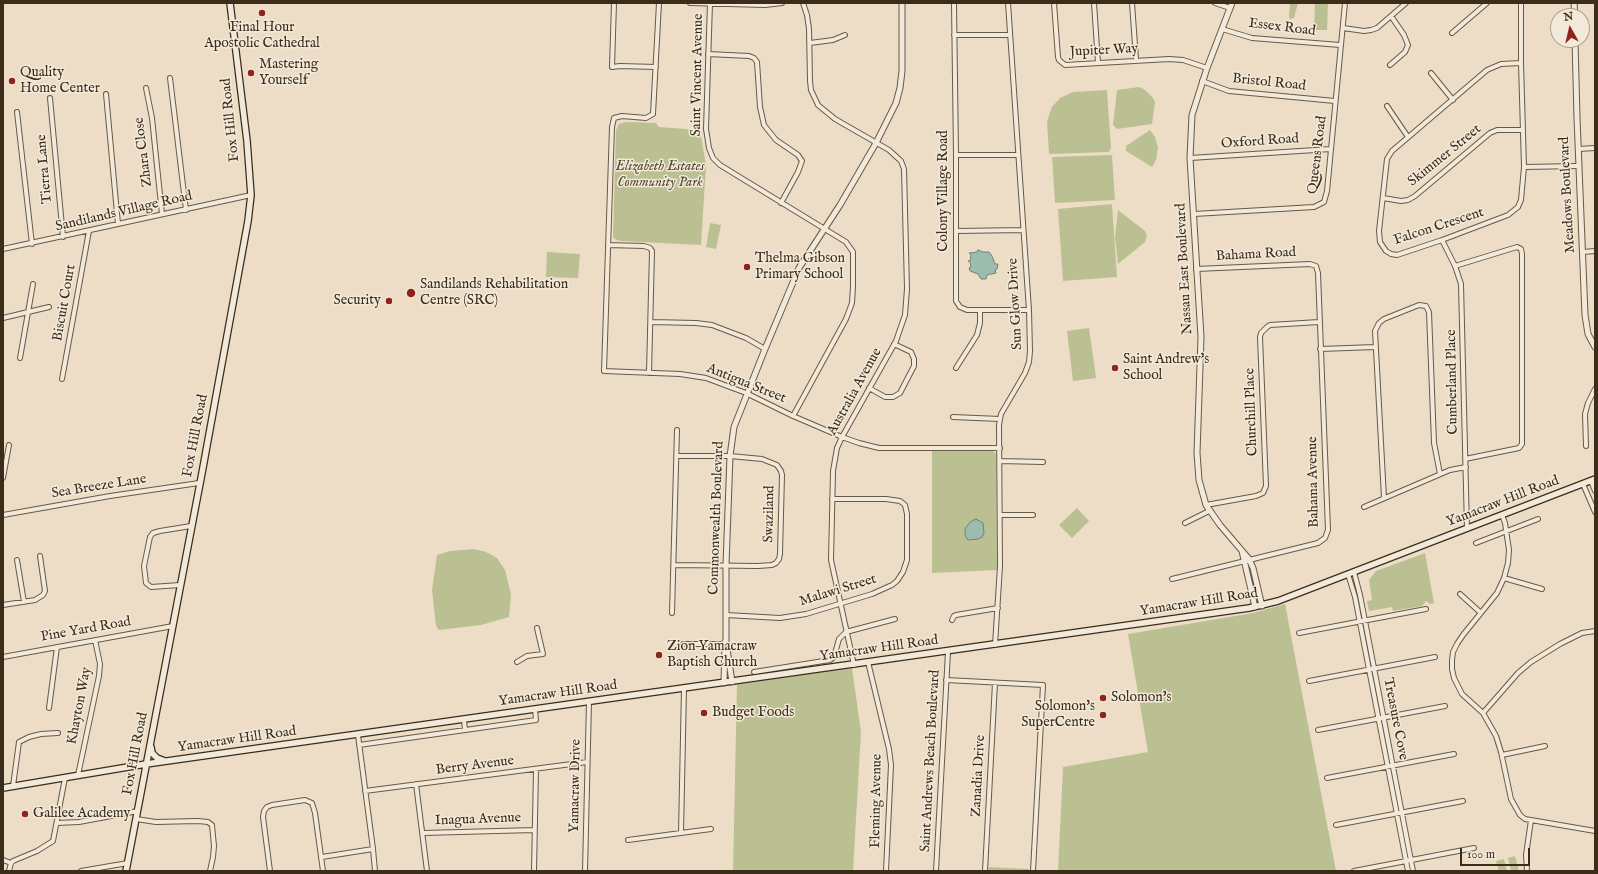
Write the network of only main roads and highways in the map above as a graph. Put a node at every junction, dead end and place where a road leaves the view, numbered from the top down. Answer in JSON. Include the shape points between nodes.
{"nodes":[{"id":1,"x":230,"y":3,"type":"edge"},
{"id":2,"x":1593,"y":480,"type":"edge"},
{"id":3,"x":151,"y":743,"type":"junction"},
{"id":4,"x":170,"y":761,"type":"junction"},
{"id":5,"x":146,"y":764,"type":"junction"},
{"id":6,"x":130,"y":767,"type":"junction"},
{"id":7,"x":143,"y":781,"type":"junction"},
{"id":8,"x":3,"y":788,"type":"edge"},
{"id":9,"x":126,"y":871,"type":"edge"}],
"edges":[{"from":1,"to":3,"type":"main road","name":"Fox Hill Road","via":[[246,141],[250,195],[248,221]]},
{"from":2,"to":4,"type":"main road","name":"Yamacraw Hill Road","via":[[1262,606]]},
{"from":3,"to":4,"type":"main road","via":[[154,755]]},
{"from":3,"to":5,"type":"main road","name":"Fox Hill Road"},
{"from":4,"to":5,"type":"main road","name":"Yamacraw Hill Road"},
{"from":5,"to":6,"type":"main road","name":"Yamacraw Hill Road"},
{"from":5,"to":7,"type":"main road","name":"Fox Hill Road"},
{"from":6,"to":7,"type":"main road","via":[[141,772]]},
{"from":6,"to":8,"type":"main road","name":"Yamacraw Hill Road"},
{"from":7,"to":9,"type":"main road","name":"Fox Hill Road"}]}
